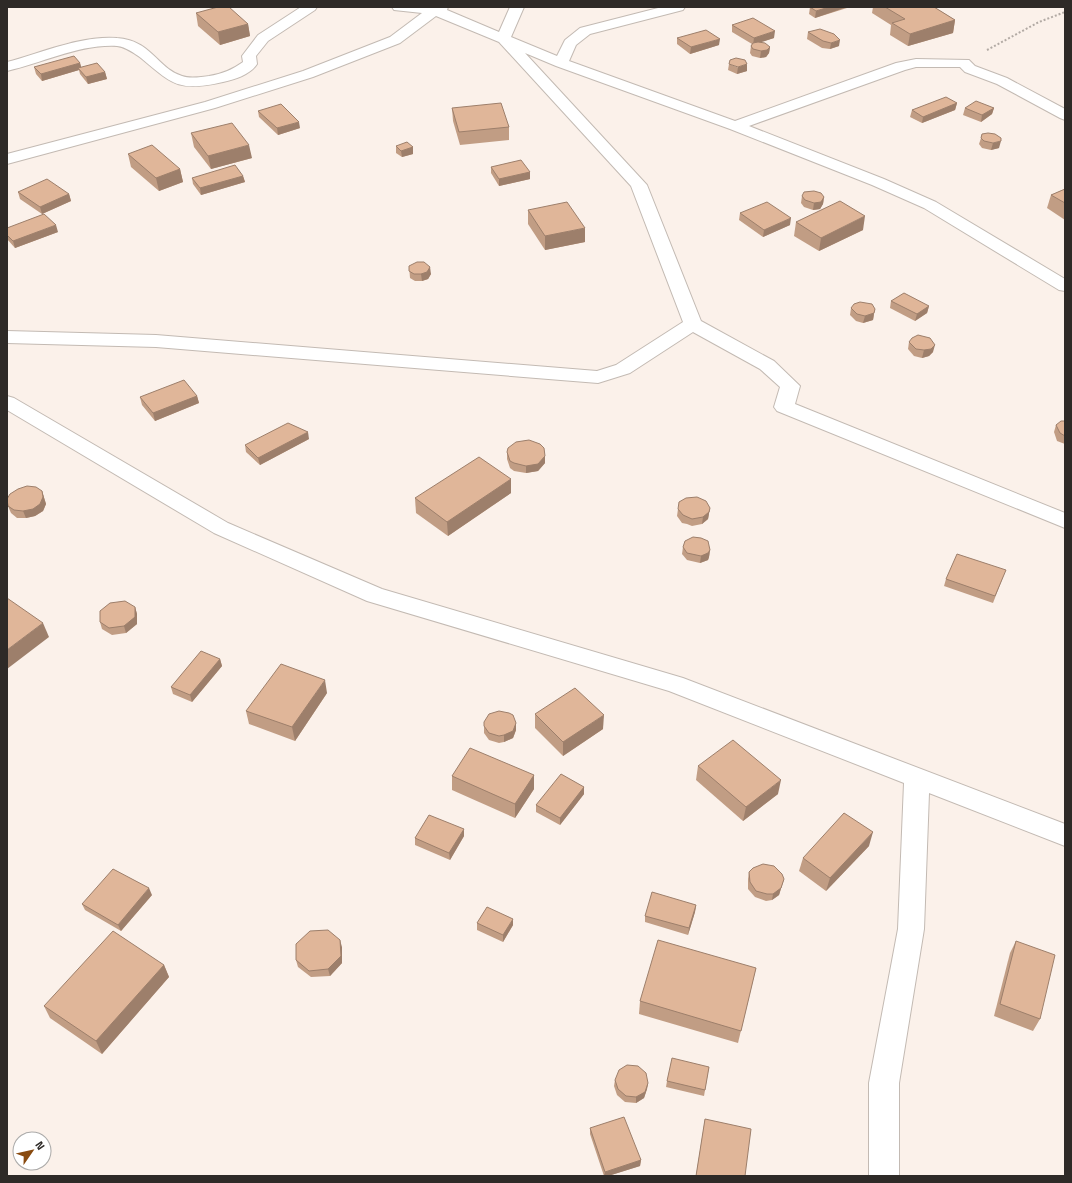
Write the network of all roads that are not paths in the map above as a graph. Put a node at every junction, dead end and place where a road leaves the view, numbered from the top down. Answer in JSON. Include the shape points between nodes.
{"nodes":[{"id":1,"x":310,"y":7,"type":"edge"},
{"id":2,"x":399,"y":7,"type":"edge"},
{"id":3,"x":517,"y":7,"type":"edge"},
{"id":4,"x":678,"y":7,"type":"edge"},
{"id":5,"x":441,"y":8,"type":"edge"},
{"id":6,"x":503,"y":38,"type":"junction"},
{"id":7,"x":561,"y":63,"type":"junction"},
{"id":8,"x":7,"y":66,"type":"edge"},
{"id":9,"x":1065,"y":115,"type":"edge"},
{"id":10,"x":735,"y":126,"type":"junction"},
{"id":11,"x":7,"y":159,"type":"edge"},
{"id":12,"x":1065,"y":286,"type":"edge"},
{"id":13,"x":693,"y":324,"type":"junction"},
{"id":14,"x":7,"y":337,"type":"edge"},
{"id":15,"x":7,"y":402,"type":"edge"},
{"id":16,"x":1065,"y":521,"type":"edge"},
{"id":17,"x":917,"y":777,"type":"junction"},
{"id":18,"x":1065,"y":835,"type":"edge"},
{"id":19,"x":884,"y":1176,"type":"edge"}],
"edges":[{"from":1,"to":8,"type":"street","via":[[263,38],[249,56],[250,64],[236,74],[210,80],[175,80],[135,46],[118,42],[93,43]]},
{"from":2,"to":5,"type":"street"},
{"from":3,"to":6,"type":"street"},
{"from":4,"to":7,"type":"street","via":[[585,31],[570,43]]},
{"from":5,"to":6,"type":"street"},
{"from":5,"to":11,"type":"street","via":[[394,40],[308,74],[210,105]]},
{"from":6,"to":7,"type":"street"},
{"from":6,"to":13,"type":"street","via":[[639,186]]},
{"from":7,"to":10,"type":"street"},
{"from":9,"to":10,"type":"street","via":[[1002,81],[970,69],[964,63],[916,63],[901,66]]},
{"from":10,"to":12,"type":"street","via":[[930,205]]},
{"from":13,"to":14,"type":"street","via":[[623,369],[598,377],[156,341]]},
{"from":13,"to":16,"type":"street","via":[[768,365],[790,386],[784,407]]},
{"from":15,"to":17,"type":"street","via":[[221,528],[375,595],[675,684]]},
{"from":17,"to":18,"type":"street"},
{"from":17,"to":19,"type":"street","via":[[911,929],[884,1083]]}]}
